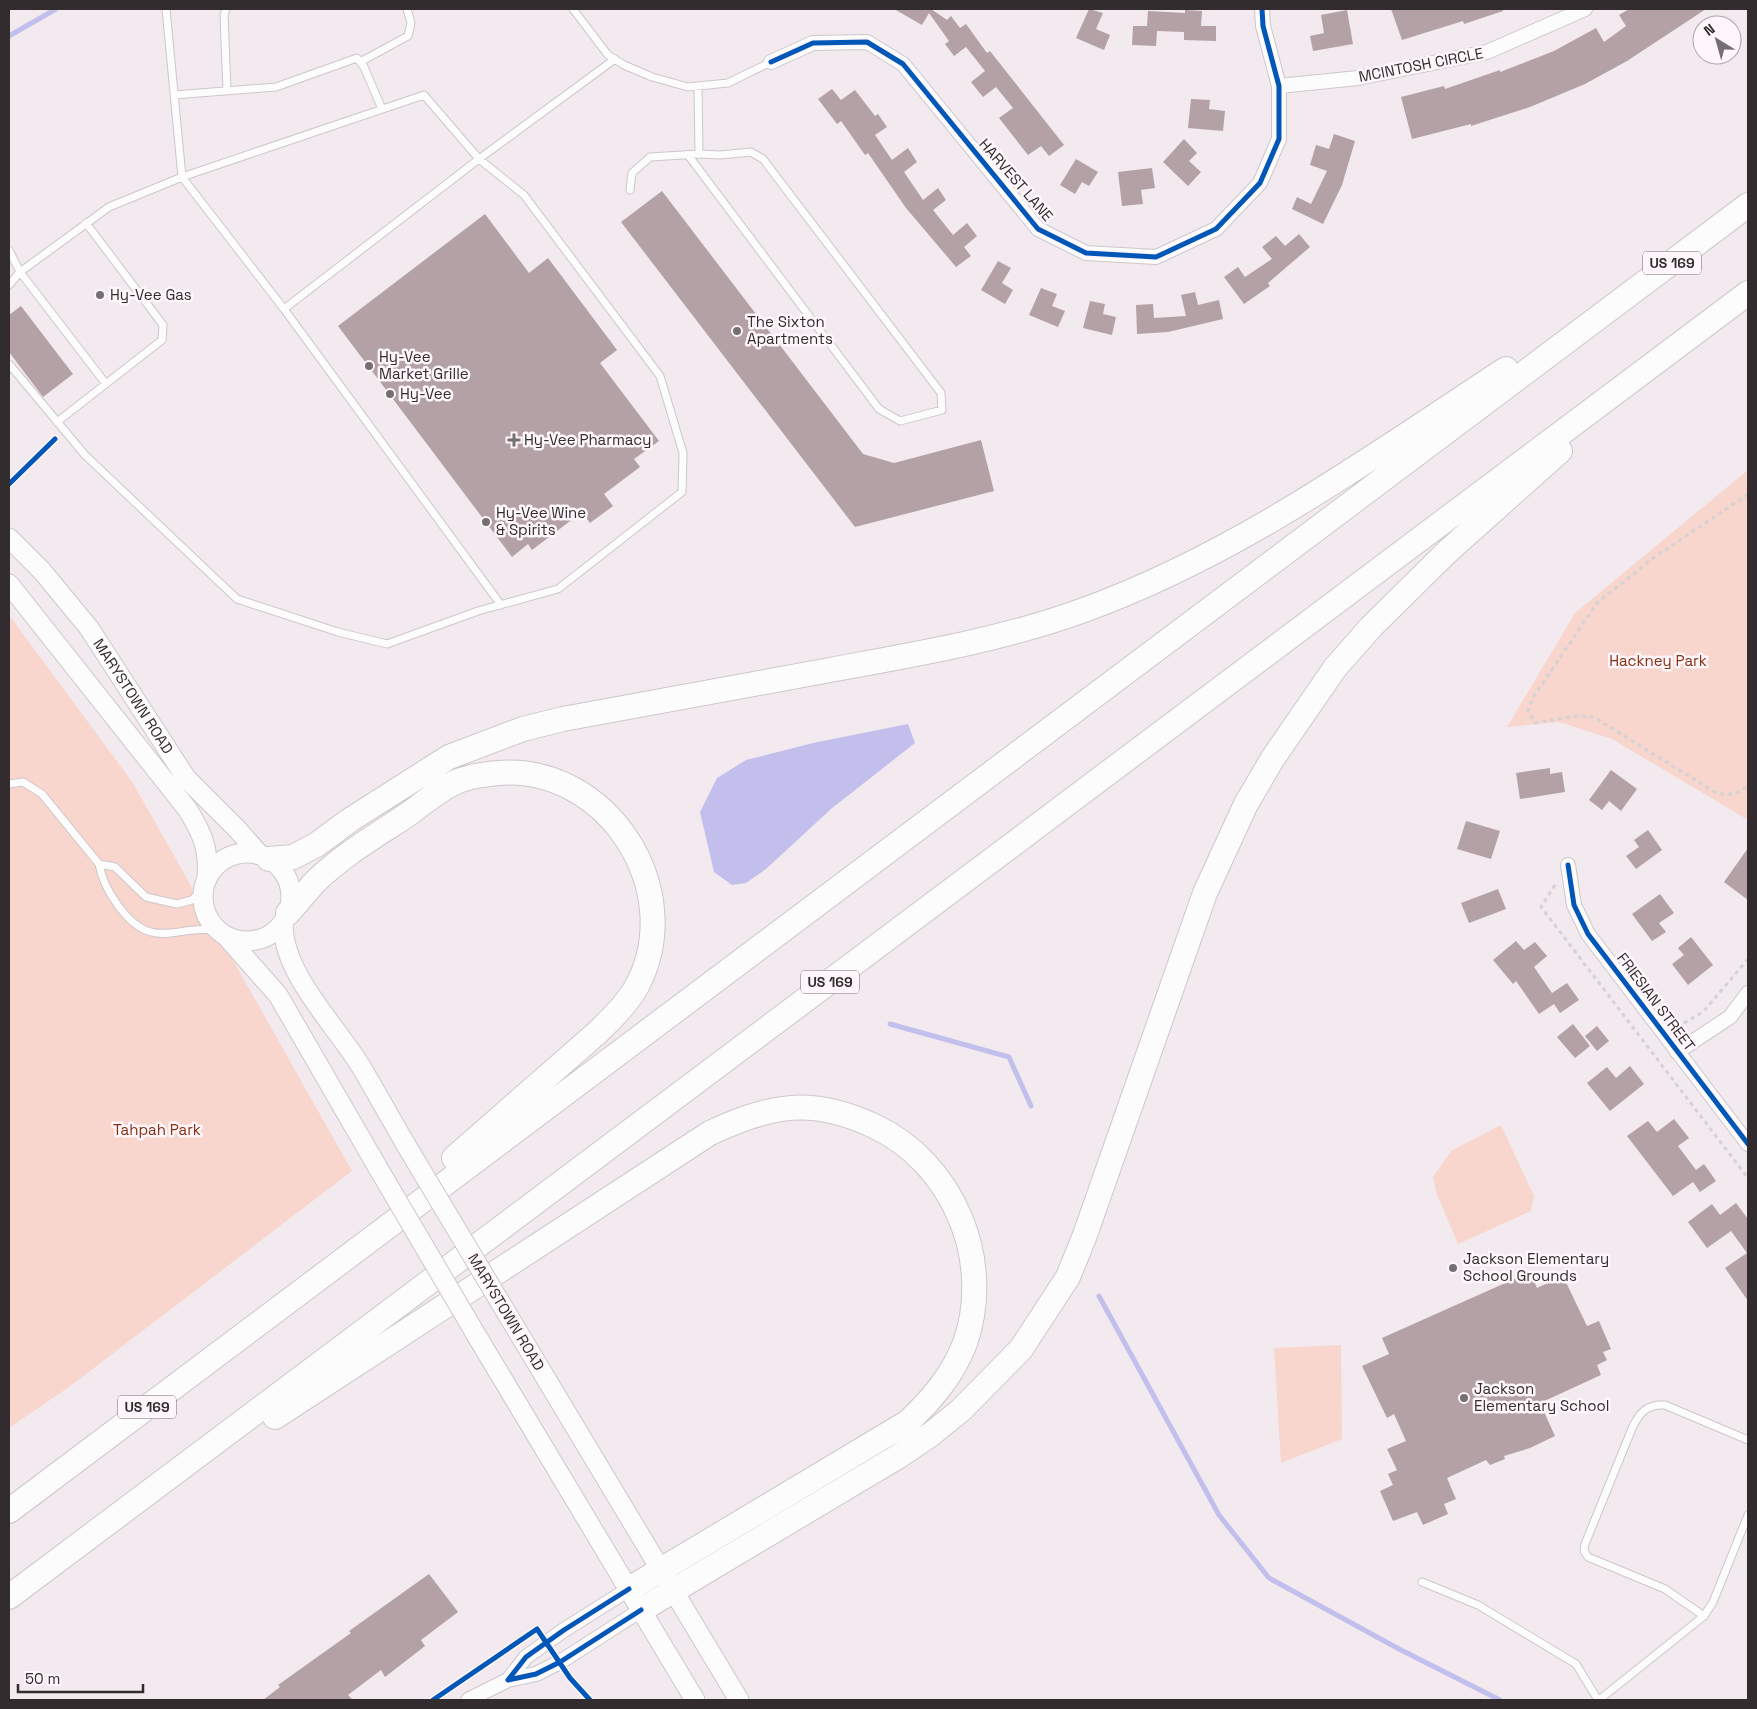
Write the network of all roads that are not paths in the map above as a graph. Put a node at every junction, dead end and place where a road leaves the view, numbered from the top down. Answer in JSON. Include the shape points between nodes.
{"nodes":[{"id":1,"x":166,"y":9,"type":"edge"},
{"id":2,"x":407,"y":9,"type":"edge"},
{"id":3,"x":573,"y":9,"type":"edge"},
{"id":4,"x":1262,"y":9,"type":"edge"},
{"id":5,"x":1585,"y":9,"type":"edge"},
{"id":6,"x":225,"y":12,"type":"edge"},
{"id":7,"x":615,"y":59,"type":"junction"},
{"id":8,"x":360,"y":62,"type":"junction"},
{"id":9,"x":771,"y":62,"type":"joint"},
{"id":10,"x":698,"y":86,"type":"junction"},
{"id":11,"x":1279,"y":86,"type":"junction"},
{"id":12,"x":228,"y":90,"type":"junction"},
{"id":13,"x":174,"y":95,"type":"junction"},
{"id":14,"x":382,"y":109,"type":"junction"},
{"id":15,"x":688,"y":154,"type":"junction"},
{"id":16,"x":699,"y":154,"type":"junction"},
{"id":17,"x":479,"y":159,"type":"junction"},
{"id":18,"x":182,"y":178,"type":"junction"},
{"id":19,"x":630,"y":190,"type":"dead end"},
{"id":20,"x":1748,"y":205,"type":"edge"},
{"id":21,"x":86,"y":223,"type":"junction"},
{"id":22,"x":9,"y":250,"type":"edge"},
{"id":23,"x":20,"y":272,"type":"junction"},
{"id":24,"x":9,"y":285,"type":"edge"},
{"id":25,"x":1748,"y":293,"type":"edge"},
{"id":26,"x":284,"y":309,"type":"junction"},
{"id":27,"x":1595,"y":320,"type":"junction"},
{"id":28,"x":9,"y":364,"type":"edge"},
{"id":29,"x":1651,"y":366,"type":"junction"},
{"id":30,"x":106,"y":384,"type":"junction"},
{"id":31,"x":58,"y":422,"type":"junction"},
{"id":32,"x":9,"y":538,"type":"edge"},
{"id":33,"x":9,"y":584,"type":"edge"},
{"id":34,"x":501,"y":605,"type":"junction"},
{"id":35,"x":9,"y":784,"type":"edge"},
{"id":36,"x":264,"y":857,"type":"junction"},
{"id":37,"x":99,"y":864,"type":"junction"},
{"id":38,"x":1568,"y":865,"type":"road end"},
{"id":39,"x":205,"y":884,"type":"junction"},
{"id":40,"x":285,"y":918,"type":"junction"},
{"id":41,"x":221,"y":933,"type":"junction"},
{"id":42,"x":1748,"y":993,"type":"edge"},
{"id":43,"x":1678,"y":1052,"type":"junction"},
{"id":44,"x":1748,"y":1144,"type":"edge"},
{"id":45,"x":285,"y":1304,"type":"junction"},
{"id":46,"x":1748,"y":1440,"type":"edge"},
{"id":47,"x":9,"y":1511,"type":"edge"},
{"id":48,"x":1748,"y":1515,"type":"edge"},
{"id":49,"x":661,"y":1570,"type":"junction"},
{"id":50,"x":1422,"y":1582,"type":"dead end"},
{"id":51,"x":629,"y":1589,"type":"junction"},
{"id":52,"x":674,"y":1591,"type":"junction"},
{"id":53,"x":9,"y":1597,"type":"edge"},
{"id":54,"x":9,"y":1602,"type":"edge"},
{"id":55,"x":641,"y":1610,"type":"junction"},
{"id":56,"x":1704,"y":1616,"type":"junction"},
{"id":57,"x":508,"y":1680,"type":"junction"},
{"id":58,"x":468,"y":1700,"type":"edge"},
{"id":59,"x":696,"y":1700,"type":"edge"},
{"id":60,"x":739,"y":1700,"type":"edge"},
{"id":61,"x":1598,"y":1700,"type":"edge"}],
"edges":[{"from":1,"to":13,"type":"lane"},
{"from":2,"to":8,"type":"lane","via":[[408,36]]},
{"from":3,"to":7,"type":"lane","via":[[608,55]]},
{"from":4,"to":11,"type":"street","name":"HARVEST LANE","via":[[1263,26]]},
{"from":5,"to":11,"type":"street","name":"MCINTOSH CIRCLE","via":[[1487,52],[1358,78]]},
{"from":6,"to":12,"type":"lane"},
{"from":7,"to":10,"type":"lane","via":[[652,77],[688,87]]},
{"from":7,"to":17,"type":"lane"},
{"from":8,"to":12,"type":"lane","via":[[357,58],[276,87]]},
{"from":8,"to":14,"type":"lane"},
{"from":9,"to":10,"type":"lane","via":[[728,83]]},
{"from":9,"to":11,"type":"street","name":"HARVEST LANE","via":[[812,43],[867,42],[903,64],[1038,230],[1086,253],[1156,257],[1216,229],[1260,183],[1278,139]]},
{"from":10,"to":16,"type":"lane"},
{"from":12,"to":13,"type":"lane"},
{"from":13,"to":18,"type":"lane"},
{"from":14,"to":17,"type":"lane","via":[[424,95]]},
{"from":14,"to":18,"type":"lane"},
{"from":15,"to":16,"type":"lane"},
{"from":15,"to":16,"type":"lane","via":[[879,409],[900,420],[942,410],[941,394],[763,159],[751,152]]},
{"from":15,"to":19,"type":"lane","via":[[650,157],[632,173]]},
{"from":17,"to":26,"type":"lane"},
{"from":17,"to":34,"type":"lane","via":[[524,195],[660,376],[683,454],[682,492],[558,589]]},
{"from":18,"to":21,"type":"lane","via":[[109,207]]},
{"from":18,"to":26,"type":"lane"},
{"from":20,"to":27,"type":"highway","number":"US 169"},
{"from":21,"to":23,"type":"lane"},
{"from":21,"to":30,"type":"lane","via":[[163,324],[162,340]]},
{"from":22,"to":23,"type":"lane"},
{"from":23,"to":24,"type":"lane"},
{"from":23,"to":30,"type":"lane"},
{"from":25,"to":29,"type":"highway","number":"US 169"},
{"from":26,"to":34,"type":"lane"},
{"from":27,"to":36,"type":"highway","via":[[1516,363],[1252,533],[1143,586],[1084,610],[952,648],[523,729],[449,757],[316,845],[293,856]]},
{"from":27,"to":45,"type":"highway","number":"US 169"},
{"from":28,"to":31,"type":"lane"},
{"from":29,"to":52,"type":"highway","via":[[1447,552],[1371,627],[1335,668],[1273,758],[1246,804],[1205,893],[1075,1260],[1021,1349],[973,1399],[930,1435]]},
{"from":29,"to":53,"type":"highway","number":"US 169"},
{"from":30,"to":31,"type":"lane"},
{"from":31,"to":34,"type":"lane","via":[[85,455],[237,599],[338,632],[387,644]]},
{"from":32,"to":36,"type":"main road","name":"MARYSTOWN ROAD","via":[[88,628],[186,778]]},
{"from":33,"to":39,"type":"main road","name":"MARYSTOWN ROAD","via":[[188,810],[204,836],[208,858]]},
{"from":35,"to":37,"type":"lane","via":[[23,782],[42,794]]},
{"from":36,"to":39,"type":"main road","via":[[239,854],[229,857],[216,866]]},
{"from":36,"to":40,"type":"main road","via":[[278,866],[288,883],[290,903]]},
{"from":37,"to":39,"type":"lane","via":[[115,867],[146,896],[177,904],[192,900]]},
{"from":37,"to":41,"type":"lane","via":[[101,878],[135,924],[160,933]]},
{"from":38,"to":43,"type":"street","name":"FRIESIAN STREET","via":[[1574,905],[1588,934]]},
{"from":39,"to":41,"type":"main road","via":[[205,911]]},
{"from":40,"to":41,"type":"main road","via":[[276,930],[259,940],[242,941]]},
{"from":40,"to":45,"type":"highway","via":[[316,881],[425,802],[460,780],[499,773],[538,776],[570,787],[594,802],[615,823],[644,869],[651,898],[652,928],[647,958],[637,986],[618,1012]]},
{"from":40,"to":49,"type":"main road","name":"MARYSTOWN ROAD","bridge":true,"via":[[283,938],[291,962],[360,1065]]},
{"from":41,"to":51,"type":"main road","bridge":true,"via":[[278,995]]},
{"from":42,"to":43,"type":"street","via":[[1730,1017]]},
{"from":43,"to":44,"type":"street","name":"FRIESIAN STREET"},
{"from":45,"to":47,"type":"highway","number":"US 169"},
{"from":46,"to":56,"type":"lane","via":[[1666,1405],[1654,1404],[1645,1409],[1634,1426],[1585,1544],[1584,1551],[1588,1557],[1665,1589]]},
{"from":48,"to":56,"type":"lane","via":[[1713,1602]]},
{"from":49,"to":51,"type":"highway"},
{"from":49,"to":52,"type":"main road","name":"MARYSTOWN ROAD"},
{"from":49,"to":54,"type":"highway","via":[[908,1422],[931,1400],[952,1370],[972,1314],[972,1253],[961,1218],[944,1186],[921,1158],[890,1134],[853,1117],[820,1109],[792,1109],[744,1118],[710,1132],[281,1412]]},
{"from":50,"to":61,"type":"lane","via":[[1478,1605],[1576,1664]]},
{"from":51,"to":55,"type":"main road"},
{"from":51,"to":57,"type":"street","via":[[526,1657]]},
{"from":52,"to":55,"type":"highway"},
{"from":52,"to":60,"type":"main road","name":"MARYSTOWN ROAD"},
{"from":55,"to":57,"type":"street","via":[[560,1662],[536,1674]]},
{"from":55,"to":59,"type":"main road"},
{"from":56,"to":61,"type":"lane"},
{"from":57,"to":58,"type":"street"}]}
